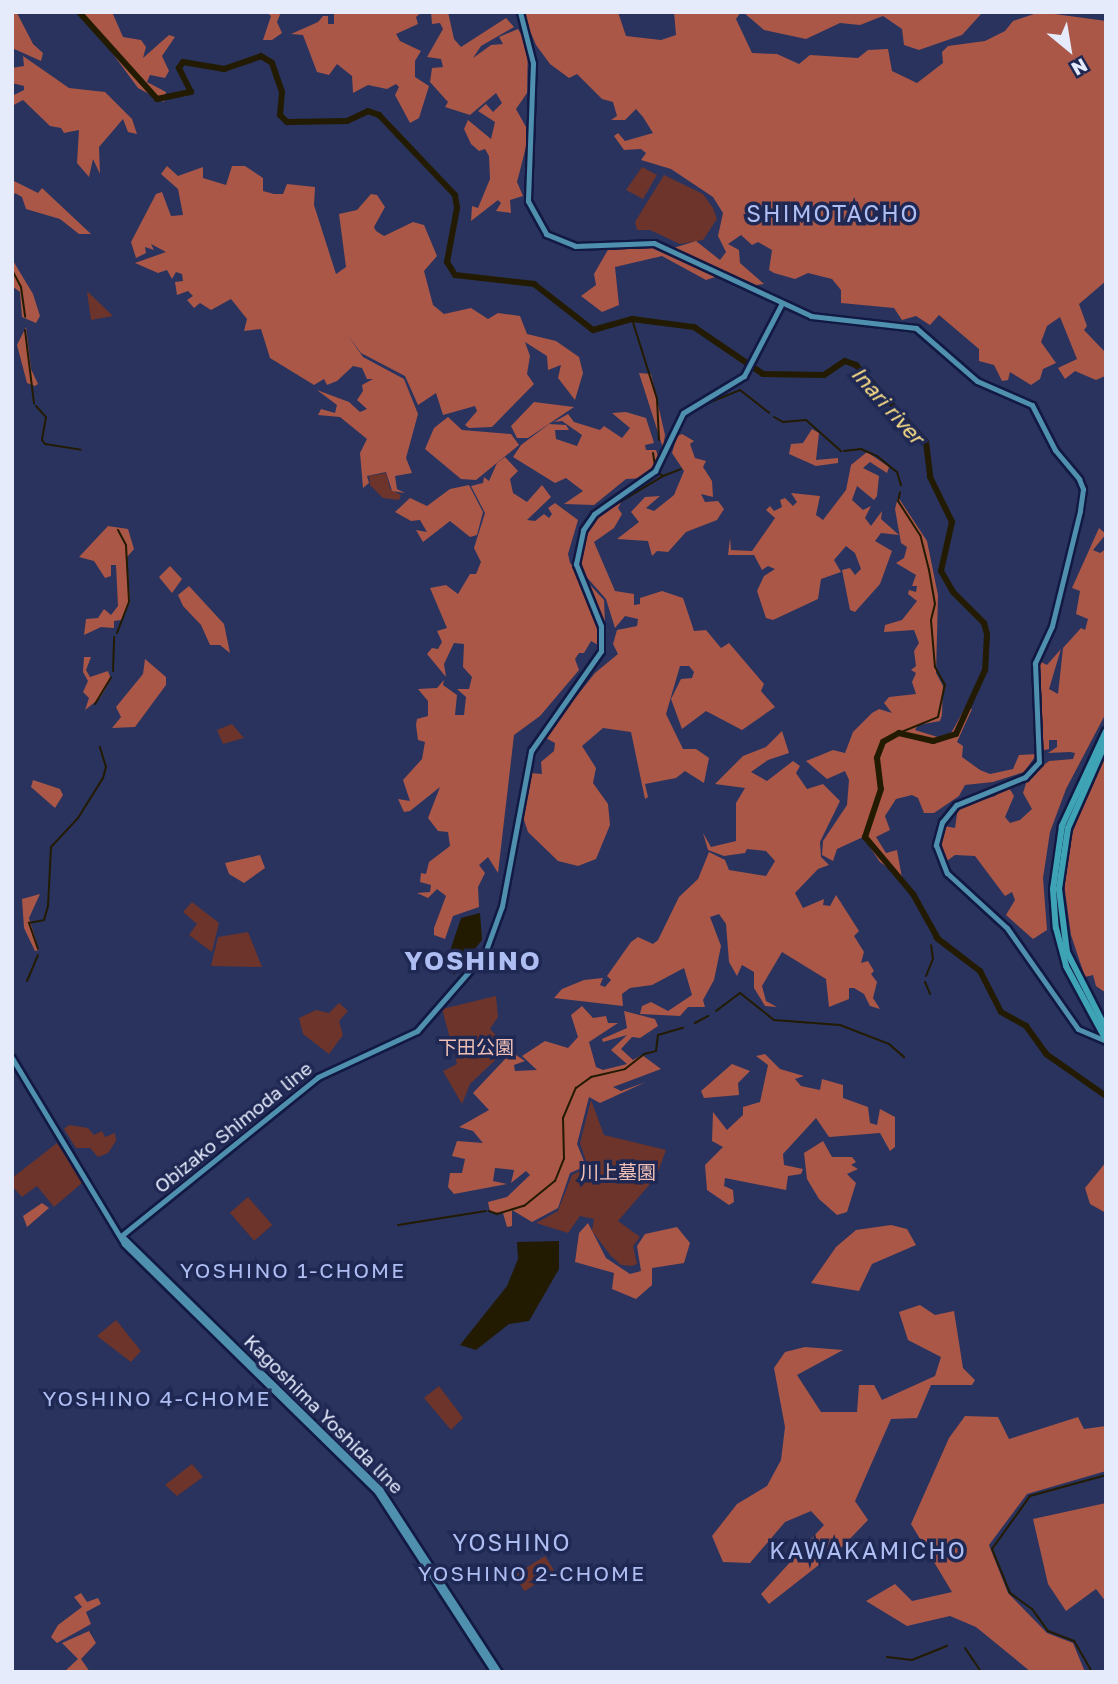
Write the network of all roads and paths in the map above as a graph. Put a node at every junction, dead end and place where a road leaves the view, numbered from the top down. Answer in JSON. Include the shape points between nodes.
{"nodes":[{"id":1,"x":520,"y":12,"type":"edge"},
{"id":2,"x":781,"y":305,"type":"junction"},
{"id":3,"x":1106,"y":731,"type":"edge"},
{"id":4,"x":1106,"y":742,"type":"edge"},
{"id":5,"x":1106,"y":1030,"type":"edge"},
{"id":6,"x":1106,"y":1041,"type":"edge"},
{"id":7,"x":12,"y":1058,"type":"edge"},
{"id":8,"x":121,"y":1236,"type":"junction"},
{"id":9,"x":496,"y":1672,"type":"edge"}],
"edges":[{"from":1,"to":2,"type":"main road","via":[[533,63],[528,201],[540,229],[575,246],[654,243]]},
{"from":2,"to":6,"type":"main road","via":[[826,320],[897,324],[922,331],[977,381],[1032,405],[1055,450],[1082,484],[1083,498],[1054,618],[1035,663],[1039,762],[1025,777],[956,806],[942,822],[936,845],[950,877],[1007,928],[1071,1020],[1089,1037]]},
{"from":2,"to":8,"type":"main road","name":"Obizako Shimoda line","via":[[748,369],[733,386],[683,414],[655,471],[594,514],[583,530],[576,564],[601,626],[601,651],[531,751],[500,915],[485,953],[417,1031],[318,1077]]},
{"from":3,"to":6,"type":"highway","via":[[1062,826],[1053,888],[1056,928],[1066,966]]},
{"from":4,"to":5,"type":"highway","via":[[1068,828],[1059,889],[1062,927],[1072,964]]},
{"from":7,"to":8,"type":"main road","name":"Kagoshima Yoshida line"},
{"from":8,"to":9,"type":"main road","name":"Kagoshima Yoshida line","via":[[380,1489]]}]}
